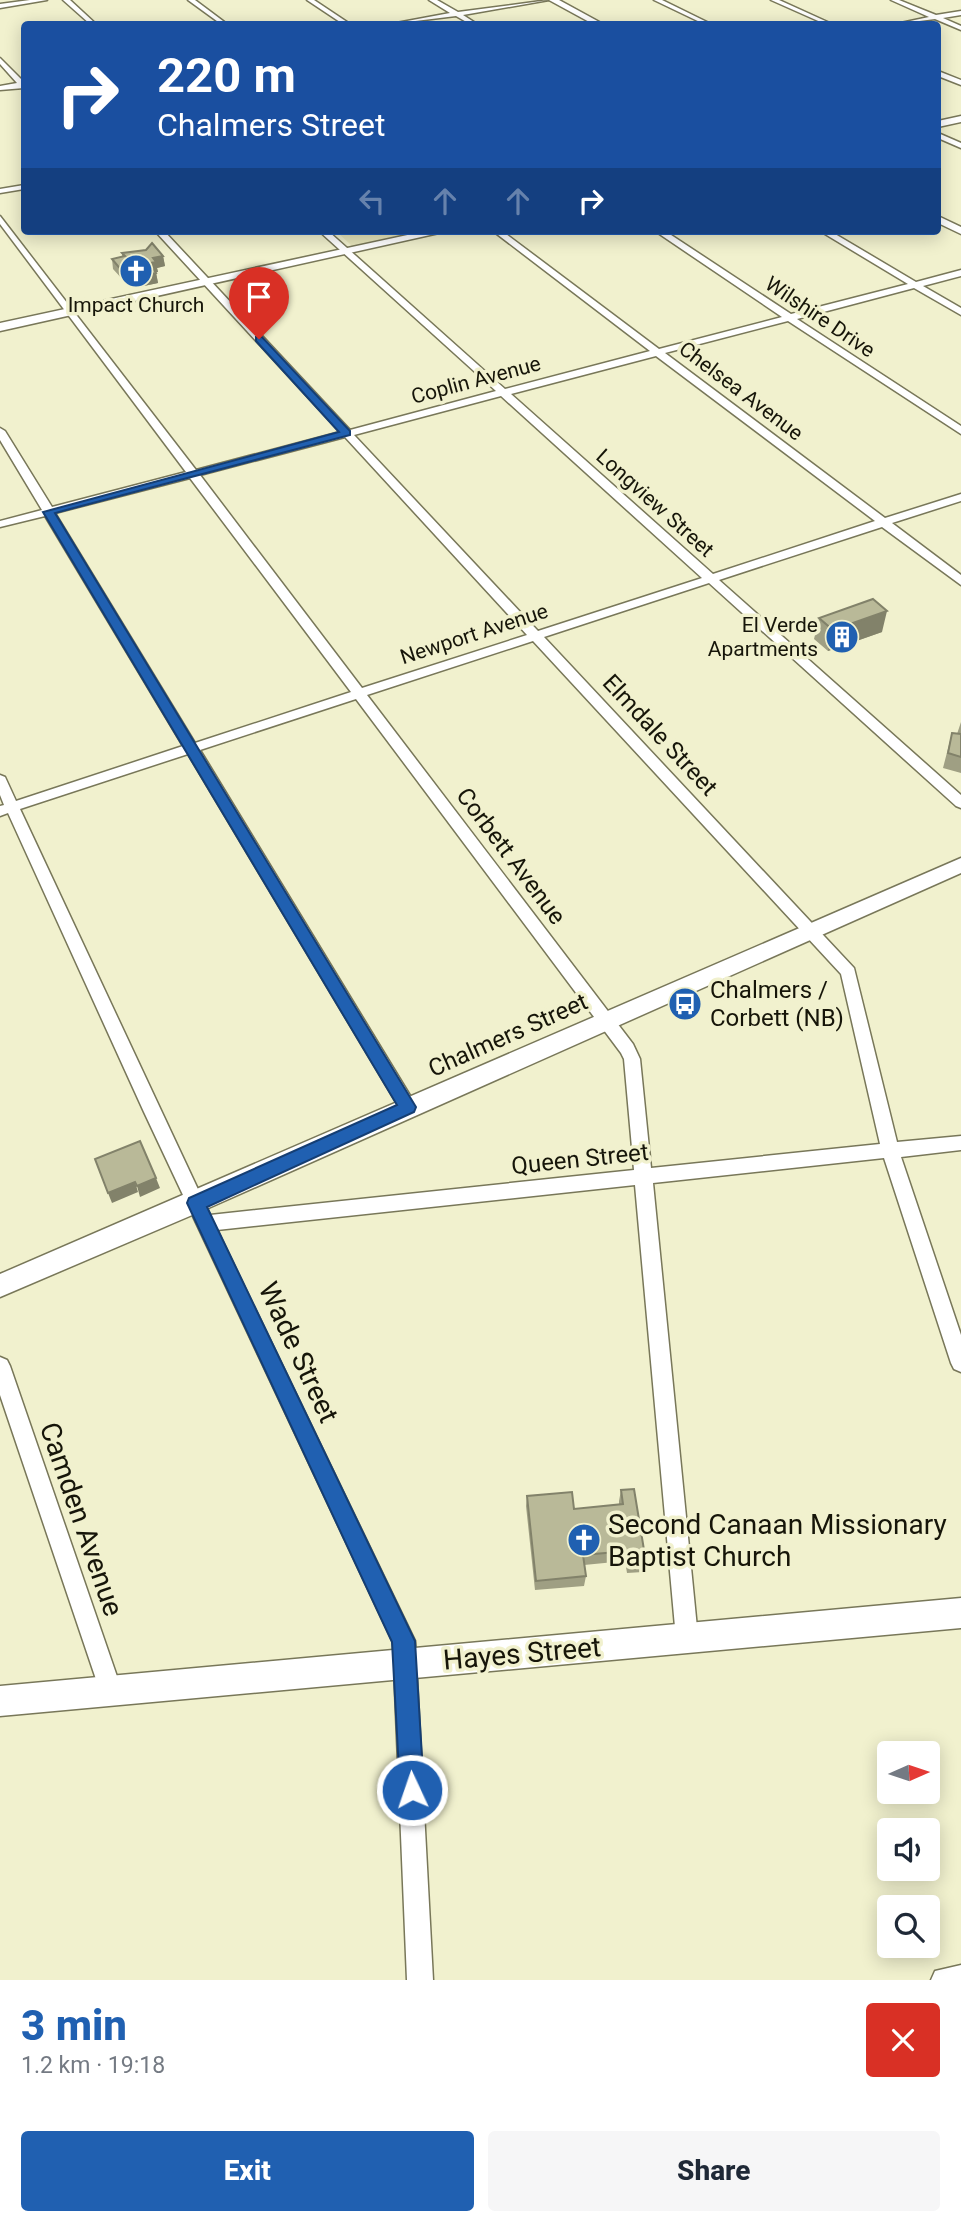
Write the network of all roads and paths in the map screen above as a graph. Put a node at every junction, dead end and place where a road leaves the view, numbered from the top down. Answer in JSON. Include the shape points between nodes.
{"nodes":[{"id":1,"x":44,"y":0,"type":"edge"},
{"id":2,"x":66,"y":0,"type":"edge"},
{"id":3,"x":191,"y":0,"type":"edge"},
{"id":4,"x":310,"y":0,"type":"edge"},
{"id":5,"x":432,"y":0,"type":"edge"},
{"id":6,"x":546,"y":0,"type":"edge"},
{"id":7,"x":553,"y":0,"type":"edge"},
{"id":8,"x":657,"y":0,"type":"edge"},
{"id":9,"x":774,"y":0,"type":"edge"},
{"id":10,"x":894,"y":0,"type":"edge"},
{"id":11,"x":534,"y":1,"type":"edge"},
{"id":12,"x":0,"y":6,"type":"edge"},
{"id":13,"x":961,"y":13,"type":"edge"},
{"id":14,"x":457,"y":15,"type":"junction"},
{"id":15,"x":936,"y":18,"type":"junction"},
{"id":16,"x":90,"y":21,"type":"edge"},
{"id":17,"x":220,"y":21,"type":"edge"},
{"id":18,"x":342,"y":21,"type":"edge"},
{"id":19,"x":415,"y":21,"type":"edge"},
{"id":20,"x":468,"y":21,"type":"edge"},
{"id":21,"x":572,"y":21,"type":"edge"},
{"id":22,"x":593,"y":21,"type":"edge"},
{"id":23,"x":702,"y":21,"type":"edge"},
{"id":24,"x":822,"y":21,"type":"edge"},
{"id":25,"x":918,"y":21,"type":"edge"},
{"id":26,"x":961,"y":27,"type":"edge"},
{"id":27,"x":0,"y":60,"type":"edge"},
{"id":28,"x":941,"y":74,"type":"edge"},
{"id":29,"x":21,"y":82,"type":"edge"},
{"id":30,"x":961,"y":83,"type":"edge"},
{"id":31,"x":21,"y":85,"type":"edge"},
{"id":32,"x":0,"y":88,"type":"edge"},
{"id":33,"x":961,"y":118,"type":"edge"},
{"id":34,"x":941,"y":123,"type":"edge"},
{"id":35,"x":941,"y":136,"type":"edge"},
{"id":36,"x":961,"y":146,"type":"edge"},
{"id":37,"x":21,"y":188,"type":"edge"},
{"id":38,"x":0,"y":191,"type":"edge"},
{"id":39,"x":0,"y":218,"type":"edge"},
{"id":40,"x":941,"y":221,"type":"edge"},
{"id":41,"x":961,"y":231,"type":"edge"},
{"id":42,"x":163,"y":235,"type":"edge"},
{"id":43,"x":327,"y":235,"type":"edge"},
{"id":44,"x":424,"y":235,"type":"edge"},
{"id":45,"x":502,"y":235,"type":"edge"},
{"id":46,"x":665,"y":235,"type":"edge"},
{"id":47,"x":831,"y":235,"type":"edge"},
{"id":48,"x":346,"y":252,"type":"junction"},
{"id":49,"x":961,"y":273,"type":"edge"},
{"id":50,"x":207,"y":282,"type":"junction"},
{"id":51,"x":916,"y":285,"type":"junction"},
{"id":52,"x":71,"y":312,"type":"junction"},
{"id":53,"x":961,"y":312,"type":"edge"},
{"id":54,"x":790,"y":318,"type":"junction"},
{"id":55,"x":0,"y":327,"type":"edge"},
{"id":56,"x":657,"y":352,"type":"junction"},
{"id":57,"x":503,"y":392,"type":"junction"},
{"id":58,"x":0,"y":431,"type":"edge"},
{"id":59,"x":961,"y":431,"type":"edge"},
{"id":60,"x":346,"y":433,"type":"junction"},
{"id":61,"x":193,"y":474,"type":"junction"},
{"id":62,"x":961,"y":497,"type":"edge"},
{"id":63,"x":48,"y":512,"type":"junction"},
{"id":64,"x":883,"y":522,"type":"junction"},
{"id":65,"x":0,"y":524,"type":"edge"},
{"id":66,"x":710,"y":579,"type":"junction"},
{"id":67,"x":961,"y":581,"type":"edge"},
{"id":68,"x":535,"y":637,"type":"junction"},
{"id":69,"x":358,"y":693,"type":"junction"},
{"id":70,"x":191,"y":748,"type":"junction"},
{"id":71,"x":0,"y":780,"type":"edge"},
{"id":72,"x":961,"y":803,"type":"edge"},
{"id":73,"x":6,"y":809,"type":"edge"},
{"id":74,"x":961,"y":865,"type":"edge"},
{"id":75,"x":811,"y":933,"type":"junction"},
{"id":76,"x":605,"y":1021,"type":"junction"},
{"id":77,"x":408,"y":1107,"type":"junction"},
{"id":78,"x":961,"y":1143,"type":"edge"},
{"id":79,"x":890,"y":1151,"type":"junction"},
{"id":80,"x":643,"y":1177,"type":"junction"},
{"id":81,"x":200,"y":1213,"type":"junction"},
{"id":82,"x":0,"y":1286,"type":"edge"},
{"id":83,"x":961,"y":1363,"type":"edge"},
{"id":84,"x":0,"y":1366,"type":"edge"},
{"id":85,"x":961,"y":1613,"type":"edge"},
{"id":86,"x":687,"y":1638,"type":"junction"},
{"id":87,"x":404,"y":1664,"type":"junction"},
{"id":88,"x":111,"y":1691,"type":"junction"},
{"id":89,"x":0,"y":1701,"type":"edge"},
{"id":90,"x":961,"y":1978,"type":"edge"},
{"id":91,"x":420,"y":1980,"type":"edge"},
{"id":92,"x":944,"y":1980,"type":"edge"}],
"edges":[{"from":1,"to":12,"type":"street"},
{"from":2,"to":16,"type":"street"},
{"from":3,"to":17,"type":"street"},
{"from":4,"to":18,"type":"street"},
{"from":5,"to":14,"type":"street"},
{"from":6,"to":11,"type":"street"},
{"from":7,"to":22,"type":"street"},
{"from":8,"to":23,"type":"street"},
{"from":9,"to":24,"type":"street"},
{"from":10,"to":15,"type":"street"},
{"from":11,"to":14,"type":"street"},
{"from":11,"to":21,"type":"street"},
{"from":13,"to":15,"type":"street"},
{"from":14,"to":19,"type":"street"},
{"from":14,"to":20,"type":"street"},
{"from":15,"to":25,"type":"street"},
{"from":15,"to":26,"type":"street"},
{"from":27,"to":29,"type":"street"},
{"from":28,"to":30,"type":"street"},
{"from":31,"to":32,"type":"street"},
{"from":33,"to":34,"type":"street"},
{"from":35,"to":36,"type":"street"},
{"from":37,"to":38,"type":"street"},
{"from":39,"to":52,"type":"street","name":"Corbett Avenue"},
{"from":40,"to":41,"type":"street"},
{"from":42,"to":50,"type":"street","name":"Elmdale Street"},
{"from":43,"to":48,"type":"street","name":"Longview Street"},
{"from":44,"to":48,"type":"street"},
{"from":45,"to":56,"type":"street","name":"Chelsea Avenue"},
{"from":46,"to":54,"type":"street","name":"Wilshire Drive"},
{"from":47,"to":51,"type":"street"},
{"from":48,"to":50,"type":"street"},
{"from":48,"to":57,"type":"street","name":"Longview Street"},
{"from":49,"to":51,"type":"street","name":"Coplin Avenue"},
{"from":50,"to":52,"type":"street"},
{"from":50,"to":60,"type":"street","name":"Elmdale Street"},
{"from":51,"to":53,"type":"street"},
{"from":51,"to":54,"type":"street","name":"Coplin Avenue"},
{"from":52,"to":55,"type":"street"},
{"from":52,"to":61,"type":"street","name":"Corbett Avenue"},
{"from":54,"to":56,"type":"street","name":"Coplin Avenue"},
{"from":54,"to":59,"type":"street","name":"Wilshire Drive"},
{"from":56,"to":57,"type":"street","name":"Coplin Avenue"},
{"from":56,"to":64,"type":"street","name":"Chelsea Avenue"},
{"from":57,"to":60,"type":"street","name":"Coplin Avenue"},
{"from":57,"to":66,"type":"street","name":"Longview Street"},
{"from":58,"to":63,"type":"street"},
{"from":60,"to":61,"type":"street","name":"Coplin Avenue"},
{"from":60,"to":68,"type":"street","name":"Elmdale Street"},
{"from":61,"to":63,"type":"street","name":"Coplin Avenue"},
{"from":61,"to":69,"type":"street","name":"Corbett Avenue"},
{"from":62,"to":64,"type":"street","name":"Newport Avenue"},
{"from":63,"to":65,"type":"street","name":"Coplin Avenue"},
{"from":63,"to":70,"type":"street"},
{"from":64,"to":66,"type":"street","name":"Newport Avenue"},
{"from":64,"to":67,"type":"street","name":"Chelsea Avenue"},
{"from":66,"to":68,"type":"street","name":"Newport Avenue"},
{"from":66,"to":72,"type":"street","name":"Longview Street"},
{"from":68,"to":69,"type":"street","name":"Newport Avenue"},
{"from":68,"to":75,"type":"street","name":"Elmdale Street"},
{"from":69,"to":70,"type":"street","name":"Newport Avenue"},
{"from":69,"to":76,"type":"street","name":"Corbett Avenue"},
{"from":70,"to":73,"type":"street","name":"Newport Avenue"},
{"from":70,"to":77,"type":"street"},
{"from":71,"to":73,"type":"street","name":"Wade Street"},
{"from":73,"to":81,"type":"street","name":"Wade Street"},
{"from":74,"to":75,"type":"street","name":"Chalmers Street"},
{"from":75,"to":76,"type":"street","name":"Chalmers Street"},
{"from":75,"to":79,"type":"street","name":"Elmdale Street","via":[[852,980]]},
{"from":76,"to":77,"type":"street","name":"Chalmers Street"},
{"from":76,"to":80,"type":"street","name":"Corbett Avenue","via":[[632,1059]]},
{"from":77,"to":81,"type":"street","name":"Chalmers Street"},
{"from":78,"to":79,"type":"street","name":"Queen Street"},
{"from":79,"to":80,"type":"street","name":"Queen Street"},
{"from":79,"to":83,"type":"street","name":"Elmdale Street"},
{"from":80,"to":81,"type":"street","name":"Queen Street"},
{"from":80,"to":86,"type":"street","name":"Corbett Avenue"},
{"from":81,"to":82,"type":"street","name":"Chalmers Street"},
{"from":81,"to":87,"type":"street","name":"Wade Street","via":[[404,1641]]},
{"from":84,"to":88,"type":"street","name":"Camden Avenue"},
{"from":85,"to":86,"type":"street","name":"Hayes Street"},
{"from":86,"to":87,"type":"street","name":"Hayes Street"},
{"from":87,"to":88,"type":"street","name":"Hayes Street"},
{"from":87,"to":91,"type":"street","name":"Wade Street"},
{"from":88,"to":89,"type":"street","name":"Hayes Street"},
{"from":90,"to":92,"type":"street"}]}
